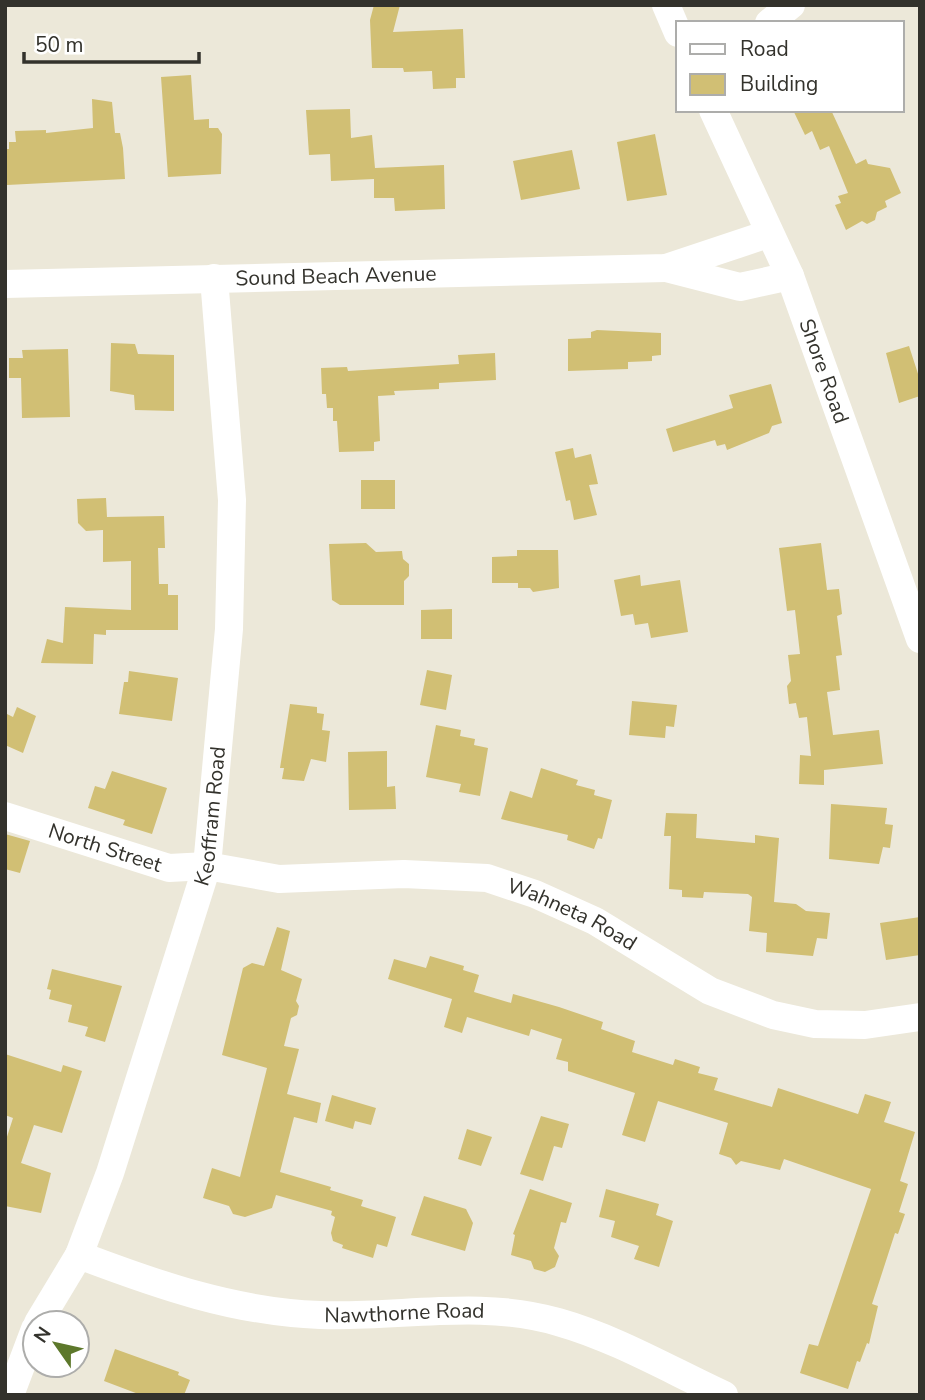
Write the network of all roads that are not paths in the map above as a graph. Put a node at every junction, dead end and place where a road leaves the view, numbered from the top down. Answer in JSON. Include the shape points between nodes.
{"nodes":[{"id":1,"x":666,"y":5,"type":"edge"},
{"id":2,"x":792,"y":5,"type":"edge"},
{"id":3,"x":772,"y":21,"type":"edge"},
{"id":4,"x":676,"y":28,"type":"edge"},
{"id":5,"x":714,"y":112,"type":"edge"},
{"id":6,"x":768,"y":234,"type":"junction"},
{"id":7,"x":666,"y":268,"type":"junction"},
{"id":8,"x":790,"y":276,"type":"junction"},
{"id":9,"x":214,"y":278,"type":"junction"},
{"id":10,"x":5,"y":284,"type":"edge"},
{"id":11,"x":918,"y":628,"type":"edge"},
{"id":12,"x":5,"y":816,"type":"edge"},
{"id":13,"x":207,"y":866,"type":"junction"},
{"id":14,"x":920,"y":1017,"type":"edge"},
{"id":15,"x":79,"y":1255,"type":"junction"},
{"id":16,"x":46,"y":1309,"type":"edge"},
{"id":17,"x":21,"y":1366,"type":"edge"},
{"id":18,"x":10,"y":1395,"type":"edge"},
{"id":19,"x":724,"y":1395,"type":"edge"}],
"edges":[{"from":1,"to":4,"type":"street"},
{"from":2,"to":3,"type":"street"},
{"from":5,"to":6,"type":"street","name":"Shore Road"},
{"from":6,"to":7,"type":"street","name":"Sound Beach Avenue"},
{"from":6,"to":8,"type":"street","name":"Shore Road"},
{"from":7,"to":8,"type":"street","name":"Sound Beach Avenue","via":[[740,287]]},
{"from":7,"to":9,"type":"street","name":"Sound Beach Avenue"},
{"from":8,"to":11,"type":"street","name":"Shore Road"},
{"from":9,"to":10,"type":"street","name":"Sound Beach Avenue"},
{"from":9,"to":13,"type":"street","name":"Keoffram Road","via":[[232,500],[229,629]]},
{"from":12,"to":13,"type":"street","name":"North Street","via":[[169,868]]},
{"from":13,"to":14,"type":"street","name":"Wahneta Road","via":[[279,879],[404,874],[487,878],[594,921],[710,991],[773,1016],[814,1024],[865,1025]]},
{"from":13,"to":15,"type":"street","name":"Keoffram Road","via":[[110,1173]]},
{"from":15,"to":16,"type":"street","name":"Keoffram Road"},
{"from":15,"to":19,"type":"street","name":"Nawthorne Road","via":[[165,1288],[273,1313],[464,1308],[558,1322]]},
{"from":17,"to":18,"type":"street"}]}
